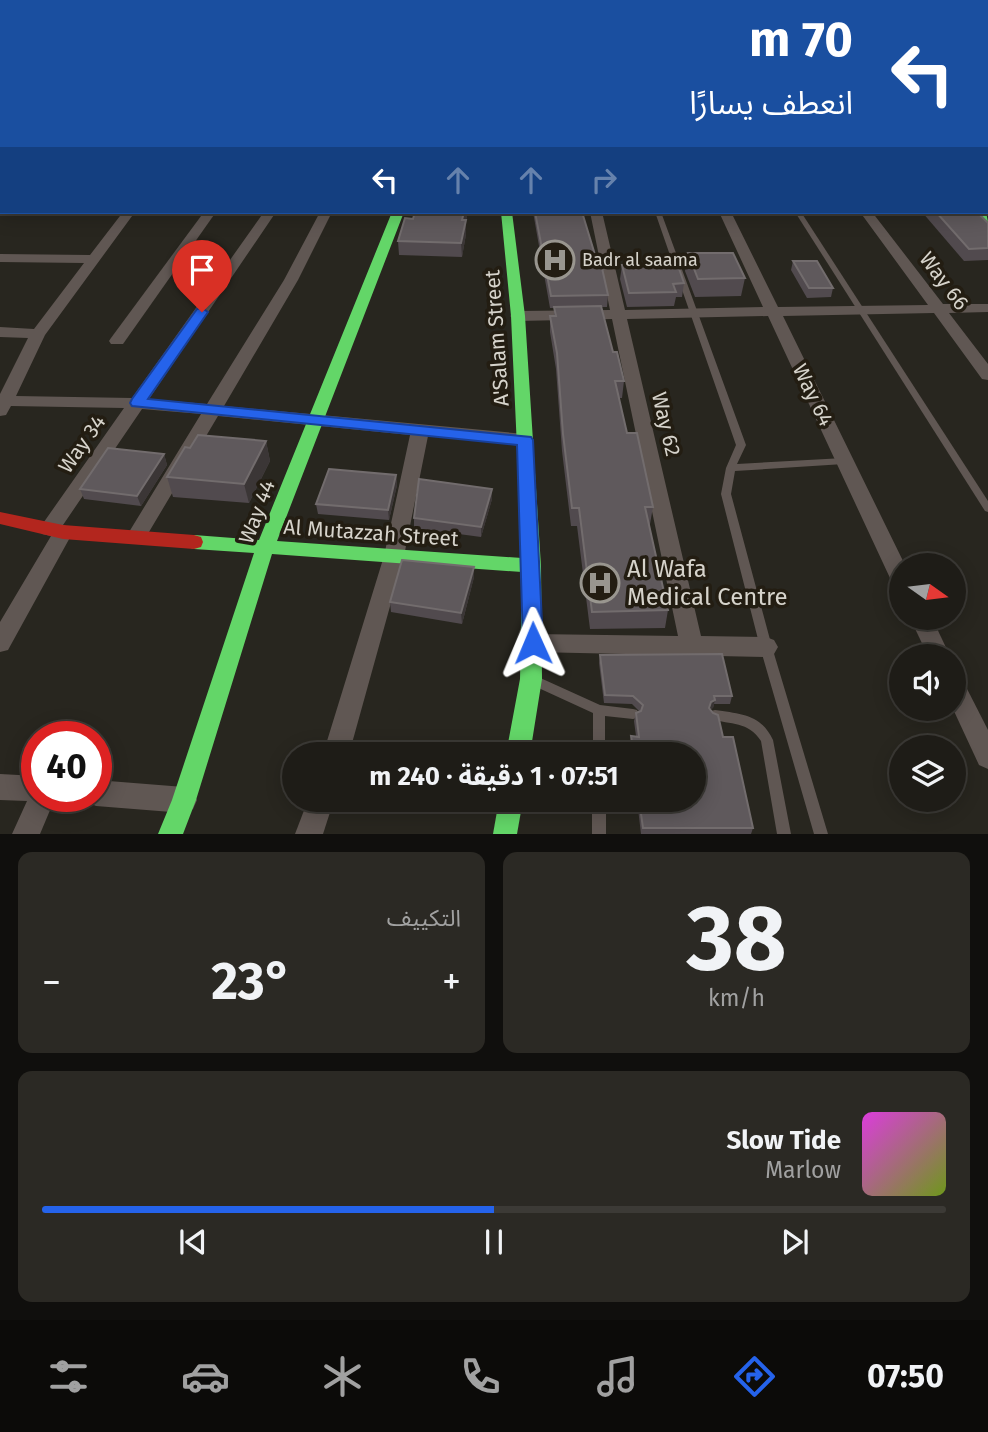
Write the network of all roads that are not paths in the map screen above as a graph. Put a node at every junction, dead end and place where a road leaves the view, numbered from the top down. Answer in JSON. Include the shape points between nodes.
{"nodes":[{"id":1,"x":127,"y":214,"type":"edge"},
{"id":2,"x":210,"y":214,"type":"edge"},
{"id":3,"x":269,"y":214,"type":"edge"},
{"id":4,"x":326,"y":214,"type":"edge"},
{"id":5,"x":397,"y":214,"type":"edge"},
{"id":6,"x":507,"y":214,"type":"edge"},
{"id":7,"x":596,"y":214,"type":"edge"},
{"id":8,"x":659,"y":214,"type":"edge"},
{"id":9,"x":726,"y":214,"type":"edge"},
{"id":10,"x":799,"y":214,"type":"edge"},
{"id":11,"x":868,"y":214,"type":"edge"},
{"id":12,"x":0,"y":258,"type":"edge"},
{"id":13,"x":93,"y":259,"type":"junction"},
{"id":14,"x":988,"y":308,"type":"edge"},
{"id":15,"x":939,"y":309,"type":"junction"},
{"id":16,"x":861,"y":310,"type":"junction"},
{"id":17,"x":773,"y":312,"type":"junction"},
{"id":18,"x":694,"y":313,"type":"junction"},
{"id":19,"x":618,"y":314,"type":"junction"},
{"id":20,"x":518,"y":316,"type":"junction"},
{"id":21,"x":0,"y":332,"type":"edge"},
{"id":22,"x":38,"y":334,"type":"junction"},
{"id":23,"x":117,"y":341,"type":"dead end"},
{"id":24,"x":988,"y":375,"type":"edge"},
{"id":25,"x":137,"y":403,"type":"junction"},
{"id":26,"x":3,"y":406,"type":"edge"},
{"id":27,"x":213,"y":410,"type":"junction"},
{"id":28,"x":314,"y":421,"type":"junction"},
{"id":29,"x":420,"y":431,"type":"junction"},
{"id":30,"x":525,"y":440,"type":"junction"},
{"id":31,"x":845,"y":461,"type":"junction"},
{"id":32,"x":731,"y":468,"type":"junction"},
{"id":33,"x":988,"y":509,"type":"edge"},
{"id":34,"x":0,"y":518,"type":"edge"},
{"id":35,"x":56,"y":530,"type":"junction"},
{"id":36,"x":136,"y":537,"type":"junction"},
{"id":37,"x":265,"y":547,"type":"junction"},
{"id":38,"x":889,"y":553,"type":"edge"},
{"id":39,"x":394,"y":556,"type":"junction"},
{"id":40,"x":532,"y":566,"type":"junction"},
{"id":41,"x":0,"y":643,"type":"edge"},
{"id":42,"x":533,"y":643,"type":"junction"},
{"id":43,"x":692,"y":646,"type":"junction"},
{"id":44,"x":766,"y":648,"type":"junction"},
{"id":45,"x":531,"y":679,"type":"junction"},
{"id":46,"x":599,"y":710,"type":"junction"},
{"id":47,"x":966,"y":711,"type":"edge"},
{"id":48,"x":633,"y":715,"type":"edge"},
{"id":49,"x":715,"y":715,"type":"edge"},
{"id":50,"x":340,"y":742,"type":"edge"},
{"id":51,"x":521,"y":742,"type":"edge"},
{"id":52,"x":599,"y":742,"type":"edge"},
{"id":53,"x":988,"y":757,"type":"edge"},
{"id":54,"x":0,"y":787,"type":"edge"},
{"id":55,"x":21,"y":788,"type":"edge"},
{"id":56,"x":112,"y":794,"type":"edge"},
{"id":57,"x":184,"y":800,"type":"junction"},
{"id":58,"x":36,"y":812,"type":"edge"},
{"id":59,"x":317,"y":812,"type":"edge"},
{"id":60,"x":509,"y":812,"type":"edge"},
{"id":61,"x":599,"y":812,"type":"edge"},
{"id":62,"x":26,"y":834,"type":"edge"},
{"id":63,"x":170,"y":834,"type":"edge"},
{"id":64,"x":309,"y":834,"type":"edge"},
{"id":65,"x":505,"y":834,"type":"edge"},
{"id":66,"x":599,"y":834,"type":"edge"},
{"id":67,"x":784,"y":834,"type":"edge"},
{"id":68,"x":821,"y":834,"type":"edge"}],
"edges":[{"from":1,"to":13,"type":"street"},
{"from":2,"to":23,"type":"street"},
{"from":3,"to":25,"type":"street","name":"Way 34"},
{"from":4,"to":27,"type":"street"},
{"from":5,"to":28,"type":"street","name":"Way 44"},
{"from":6,"to":20,"type":"street","name":"A'Salam Street"},
{"from":7,"to":19,"type":"street","name":"Way 62"},
{"from":8,"to":18,"type":"lane"},
{"from":9,"to":17,"type":"street","name":"Way 64"},
{"from":10,"to":16,"type":"lane"},
{"from":11,"to":15,"type":"street","name":"Way 66"},
{"from":12,"to":13,"type":"street"},
{"from":13,"to":22,"type":"street"},
{"from":14,"to":15,"type":"street"},
{"from":15,"to":16,"type":"street"},
{"from":15,"to":24,"type":"street","name":"Way 66"},
{"from":16,"to":17,"type":"street"},
{"from":16,"to":33,"type":"lane"},
{"from":17,"to":18,"type":"street"},
{"from":17,"to":31,"type":"street","name":"Way 64"},
{"from":18,"to":19,"type":"street"},
{"from":18,"to":32,"type":"lane","via":[[741,446]]},
{"from":19,"to":20,"type":"street"},
{"from":19,"to":43,"type":"street","name":"Way 62"},
{"from":20,"to":30,"type":"street","name":"A'Salam Street"},
{"from":21,"to":22,"type":"street"},
{"from":22,"to":26,"type":"street"},
{"from":25,"to":26,"type":"street"},
{"from":25,"to":27,"type":"street"},
{"from":25,"to":35,"type":"street","name":"Way 34"},
{"from":27,"to":28,"type":"street"},
{"from":27,"to":36,"type":"street"},
{"from":28,"to":29,"type":"street"},
{"from":28,"to":37,"type":"street","name":"Way 44"},
{"from":29,"to":30,"type":"street"},
{"from":29,"to":39,"type":"street"},
{"from":30,"to":40,"type":"street","name":"A'Salam Street"},
{"from":31,"to":32,"type":"lane"},
{"from":31,"to":38,"type":"street","name":"Way 64"},
{"from":32,"to":44,"type":"lane","via":[[726,494]]},
{"from":34,"to":35,"type":"street","name":"Al Mutazzah Street"},
{"from":35,"to":36,"type":"street","name":"Al Mutazzah Street"},
{"from":35,"to":41,"type":"street","name":"Way 34"},
{"from":36,"to":37,"type":"street","name":"Al Mutazzah Street"},
{"from":37,"to":39,"type":"street","name":"Al Mutazzah Street"},
{"from":37,"to":57,"type":"street","name":"Way 44"},
{"from":39,"to":40,"type":"street","name":"Al Mutazzah Street"},
{"from":39,"to":50,"type":"street"},
{"from":40,"to":42,"type":"street","name":"A'Salam Street"},
{"from":42,"to":43,"type":"street"},
{"from":42,"to":45,"type":"street","name":"A'Salam Street"},
{"from":43,"to":44,"type":"street"},
{"from":44,"to":68,"type":"lane"},
{"from":45,"to":46,"type":"lane"},
{"from":45,"to":51,"type":"street","name":"A'Salam Street"},
{"from":46,"to":48,"type":"lane"},
{"from":46,"to":52,"type":"lane"},
{"from":47,"to":53,"type":"street"},
{"from":49,"to":67,"type":"lane","via":[[751,721],[763,729]]},
{"from":54,"to":55,"type":"street"},
{"from":56,"to":57,"type":"street"},
{"from":57,"to":63,"type":"street","name":"Way 44"},
{"from":58,"to":62,"type":"street"},
{"from":59,"to":64,"type":"street"},
{"from":60,"to":65,"type":"street"},
{"from":61,"to":66,"type":"lane"}]}
